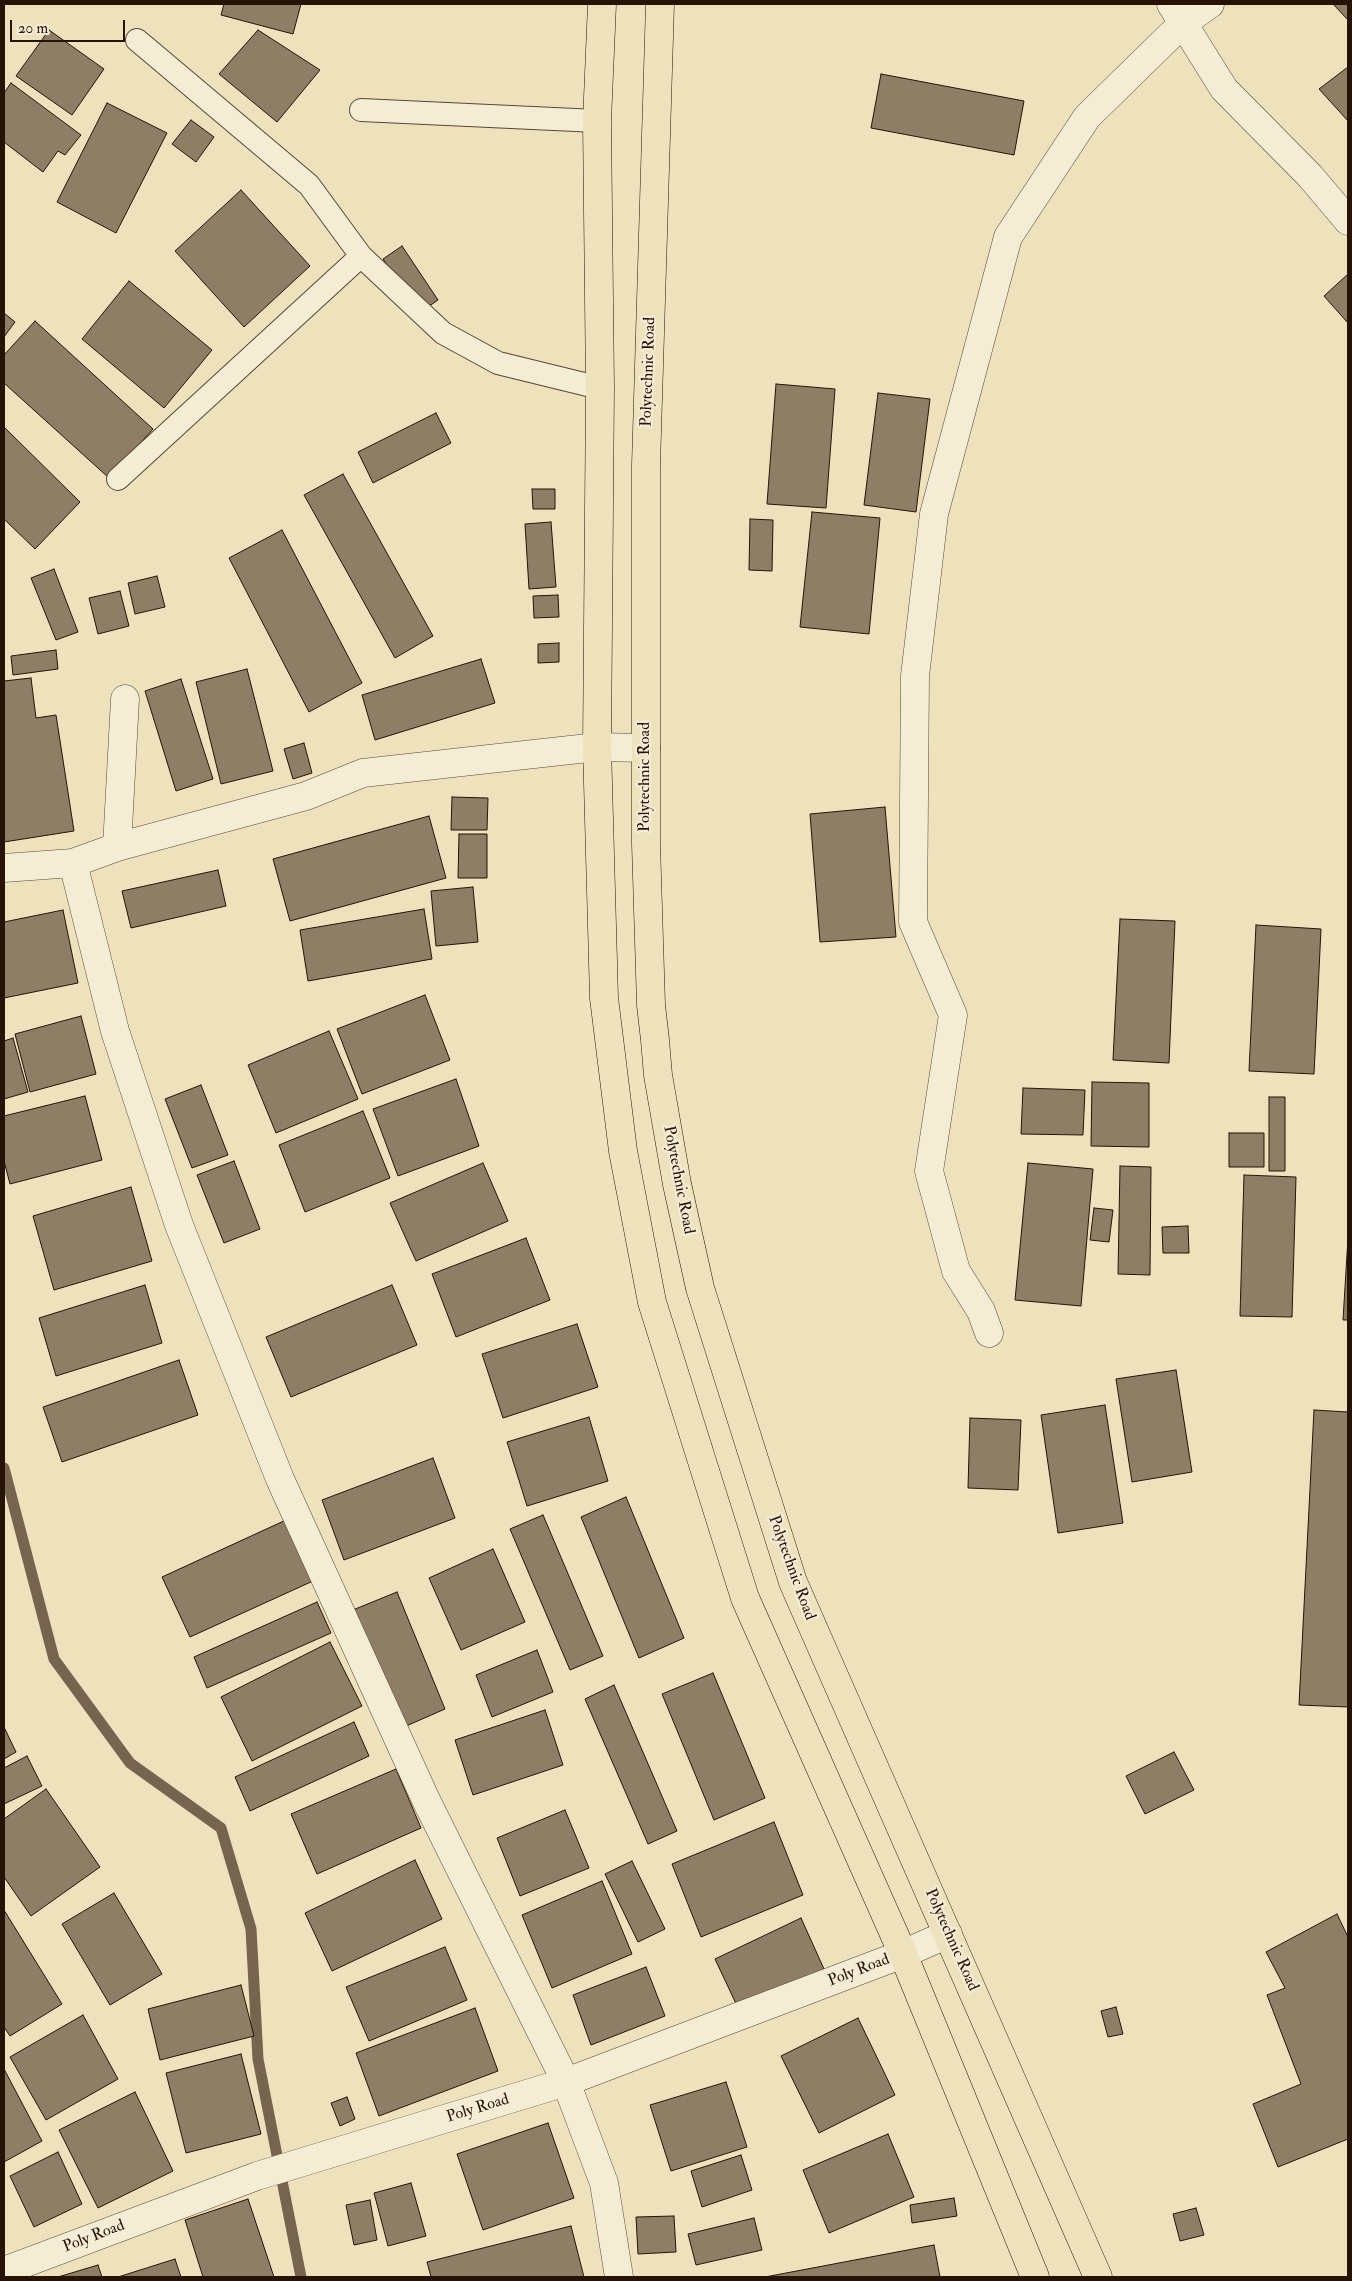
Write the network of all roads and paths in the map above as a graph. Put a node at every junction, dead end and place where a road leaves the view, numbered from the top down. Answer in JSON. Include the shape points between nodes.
{"nodes":[{"id":1,"x":602,"y":4,"type":"edge"},
{"id":2,"x":660,"y":4,"type":"edge"},
{"id":3,"x":1210,"y":4,"type":"edge"},
{"id":4,"x":1176,"y":14,"type":"edge"},
{"id":5,"x":138,"y":40,"type":"dead end"},
{"id":6,"x":361,"y":110,"type":"dead end"},
{"id":7,"x":597,"y":121,"type":"junction"},
{"id":8,"x":1348,"y":220,"type":"edge"},
{"id":9,"x":360,"y":256,"type":"junction"},
{"id":10,"x":600,"y":388,"type":"junction"},
{"id":11,"x":118,"y":480,"type":"dead end"},
{"id":12,"x":125,"y":699,"type":"dead end"},
{"id":13,"x":597,"y":747,"type":"junction"},
{"id":14,"x":646,"y":748,"type":"junction"},
{"id":15,"x":117,"y":847,"type":"junction"},
{"id":16,"x":73,"y":863,"type":"junction"},
{"id":17,"x":4,"y":868,"type":"edge"},
{"id":18,"x":989,"y":1333,"type":"dead end"},
{"id":19,"x":948,"y":1934,"type":"junction"},
{"id":20,"x":903,"y":1954,"type":"junction"},
{"id":21,"x":566,"y":2082,"type":"junction"},
{"id":22,"x":4,"y":2271,"type":"edge"},
{"id":23,"x":619,"y":2277,"type":"edge"},
{"id":24,"x":1035,"y":2277,"type":"edge"},
{"id":25,"x":1098,"y":2277,"type":"edge"}],
"edges":[{"from":1,"to":7,"type":"main road"},
{"from":2,"to":14,"type":"main road","name":"Polytechnic Road","via":[[646,465]]},
{"from":3,"to":4,"type":"street"},
{"from":4,"to":8,"type":"street","via":[[1224,89],[1310,176]]},
{"from":4,"to":18,"type":"street","via":[[1087,116],[1008,238],[934,514],[915,676],[913,922],[953,1015],[929,1171],[956,1271],[981,1311]]},
{"from":5,"to":9,"type":"lane","via":[[309,185]]},
{"from":6,"to":7,"type":"lane"},
{"from":7,"to":10,"type":"main road"},
{"from":9,"to":10,"type":"lane","via":[[443,333],[498,364]]},
{"from":9,"to":11,"type":"lane"},
{"from":10,"to":13,"type":"main road"},
{"from":12,"to":15,"type":"street"},
{"from":13,"to":14,"type":"street"},
{"from":13,"to":15,"type":"street","via":[[362,773],[306,796]]},
{"from":13,"to":20,"type":"main road","via":[[604,998],[623,1151],[652,1302],[745,1598]]},
{"from":14,"to":19,"type":"main road","name":"Polytechnic Road","via":[[646,854],[658,1075],[700,1288],[793,1582]]},
{"from":15,"to":16,"type":"street"},
{"from":16,"to":17,"type":"street"},
{"from":16,"to":21,"type":"street","via":[[115,1031],[176,1216],[280,1479],[426,1800]]},
{"from":19,"to":20,"type":"street","name":"Poly Road"},
{"from":19,"to":25,"type":"main road","name":"Polytechnic Road"},
{"from":20,"to":21,"type":"street","name":"Poly Road"},
{"from":20,"to":24,"type":"main road"},
{"from":21,"to":22,"type":"street","name":"Poly Road","via":[[257,2176]]},
{"from":21,"to":23,"type":"street","via":[[604,2183]]}]}
